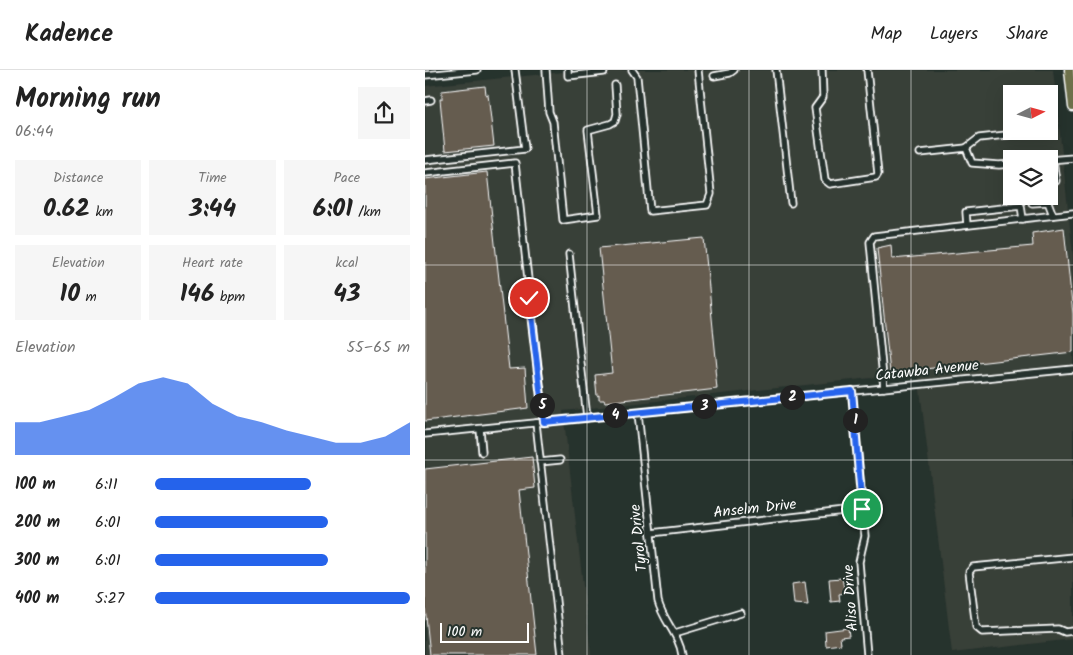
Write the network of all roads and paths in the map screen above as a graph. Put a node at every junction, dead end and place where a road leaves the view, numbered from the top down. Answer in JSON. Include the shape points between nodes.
{"nodes":[{"id":1,"x":477,"y":70,"type":"edge"},
{"id":2,"x":515,"y":70,"type":"edge"},
{"id":3,"x":546,"y":70,"type":"edge"},
{"id":4,"x":568,"y":70,"type":"edge"},
{"id":5,"x":604,"y":70,"type":"edge"},
{"id":6,"x":632,"y":70,"type":"edge"},
{"id":7,"x":698,"y":70,"type":"edge"},
{"id":8,"x":734,"y":70,"type":"edge"},
{"id":9,"x":776,"y":70,"type":"edge"},
{"id":10,"x":822,"y":70,"type":"edge"},
{"id":11,"x":867,"y":70,"type":"edge"},
{"id":12,"x":1069,"y":70,"type":"edge"},
{"id":13,"x":466,"y":71,"type":"edge"},
{"id":14,"x":425,"y":75,"type":"edge"},
{"id":15,"x":714,"y":76,"type":"dead end"},
{"id":16,"x":615,"y":85,"type":"dead end"},
{"id":17,"x":1073,"y":106,"type":"edge"},
{"id":18,"x":1003,"y":135,"type":"edge"},
{"id":19,"x":966,"y":148,"type":"junction"},
{"id":20,"x":920,"y":153,"type":"dead end"},
{"id":21,"x":1073,"y":158,"type":"edge"},
{"id":22,"x":1058,"y":159,"type":"edge"},
{"id":23,"x":425,"y":160,"type":"edge"},
{"id":24,"x":1003,"y":165,"type":"edge"},
{"id":25,"x":425,"y":173,"type":"edge"},
{"id":26,"x":791,"y":203,"type":"dead end"},
{"id":27,"x":1049,"y":205,"type":"edge"},
{"id":28,"x":1073,"y":213,"type":"edge"},
{"id":29,"x":1053,"y":215,"type":"junction"},
{"id":30,"x":1023,"y":219,"type":"junction"},
{"id":31,"x":967,"y":225,"type":"junction"},
{"id":32,"x":569,"y":254,"type":"dead end"},
{"id":33,"x":1073,"y":370,"type":"edge"},
{"id":34,"x":884,"y":388,"type":"junction"},
{"id":35,"x":852,"y":391,"type":"junction"},
{"id":36,"x":638,"y":413,"type":"junction"},
{"id":37,"x":587,"y":418,"type":"junction"},
{"id":38,"x":544,"y":422,"type":"junction"},
{"id":39,"x":536,"y":423,"type":"junction"},
{"id":40,"x":480,"y":429,"type":"junction"},
{"id":41,"x":425,"y":434,"type":"edge"},
{"id":42,"x":482,"y":452,"type":"dead end"},
{"id":43,"x":560,"y":460,"type":"dead end"},
{"id":44,"x":540,"y":462,"type":"junction"},
{"id":45,"x":862,"y":509,"type":"junction"},
{"id":46,"x":651,"y":533,"type":"junction"},
{"id":47,"x":1073,"y":557,"type":"edge"},
{"id":48,"x":741,"y":613,"type":"dead end"},
{"id":49,"x":675,"y":632,"type":"junction"},
{"id":50,"x":1073,"y":632,"type":"edge"},
{"id":51,"x":563,"y":655,"type":"edge"},
{"id":52,"x":682,"y":655,"type":"edge"},
{"id":53,"x":867,"y":655,"type":"edge"}],
"edges":[{"from":1,"to":13,"type":"street"},
{"from":2,"to":23,"type":"street","via":[[525,149]]},
{"from":3,"to":16,"type":"street","via":[[563,220],[598,215],[589,130],[615,121]]},
{"from":4,"to":5,"type":"street","via":[[568,76]]},
{"from":6,"to":7,"type":"street","via":[[637,77],[650,211],[707,205],[709,200]]},
{"from":8,"to":15,"type":"street"},
{"from":9,"to":26,"type":"street"},
{"from":10,"to":11,"type":"street","via":[[823,98],[815,108],[825,180],[830,184],[876,177],[878,174]]},
{"from":12,"to":17,"type":"main road"},
{"from":13,"to":14,"type":"street"},
{"from":18,"to":19,"type":"street","via":[[979,138]]},
{"from":19,"to":20,"type":"street"},
{"from":19,"to":24,"type":"street","via":[[972,163]]},
{"from":21,"to":22,"type":"street"},
{"from":25,"to":38,"type":"street","via":[[515,163]]},
{"from":27,"to":29,"type":"street"},
{"from":28,"to":29,"type":"street"},
{"from":29,"to":30,"type":"street"},
{"from":30,"to":31,"type":"street"},
{"from":30,"to":31,"type":"street","via":[[1021,206],[966,212]]},
{"from":31,"to":34,"type":"street","via":[[874,236],[870,242]]},
{"from":32,"to":37,"type":"street"},
{"from":33,"to":34,"type":"street","name":"Catawba Avenue"},
{"from":34,"to":35,"type":"street","name":"Catawba Avenue"},
{"from":35,"to":36,"type":"street","name":"Catawba Avenue"},
{"from":35,"to":45,"type":"street","name":"Aliso Drive"},
{"from":36,"to":37,"type":"street","name":"Catawba Avenue"},
{"from":36,"to":46,"type":"street","name":"Tyrol Drive"},
{"from":37,"to":38,"type":"street","name":"Catawba Avenue"},
{"from":38,"to":39,"type":"street","name":"Catawba Avenue"},
{"from":39,"to":40,"type":"street","name":"Catawba Avenue"},
{"from":39,"to":44,"type":"street"},
{"from":40,"to":41,"type":"street","name":"Catawba Avenue"},
{"from":40,"to":42,"type":"street"},
{"from":43,"to":44,"type":"street"},
{"from":44,"to":51,"type":"street"},
{"from":45,"to":46,"type":"street","name":"Anselm Drive"},
{"from":45,"to":53,"type":"street","name":"Aliso Drive","via":[[865,536],[859,562]]},
{"from":46,"to":49,"type":"street","name":"Tyrol Drive","via":[[658,601]]},
{"from":47,"to":50,"type":"street","via":[[973,566],[969,572],[976,627],[981,632],[1058,629]]},
{"from":48,"to":49,"type":"street"},
{"from":49,"to":52,"type":"street","name":"Tyrol Drive"}]}
